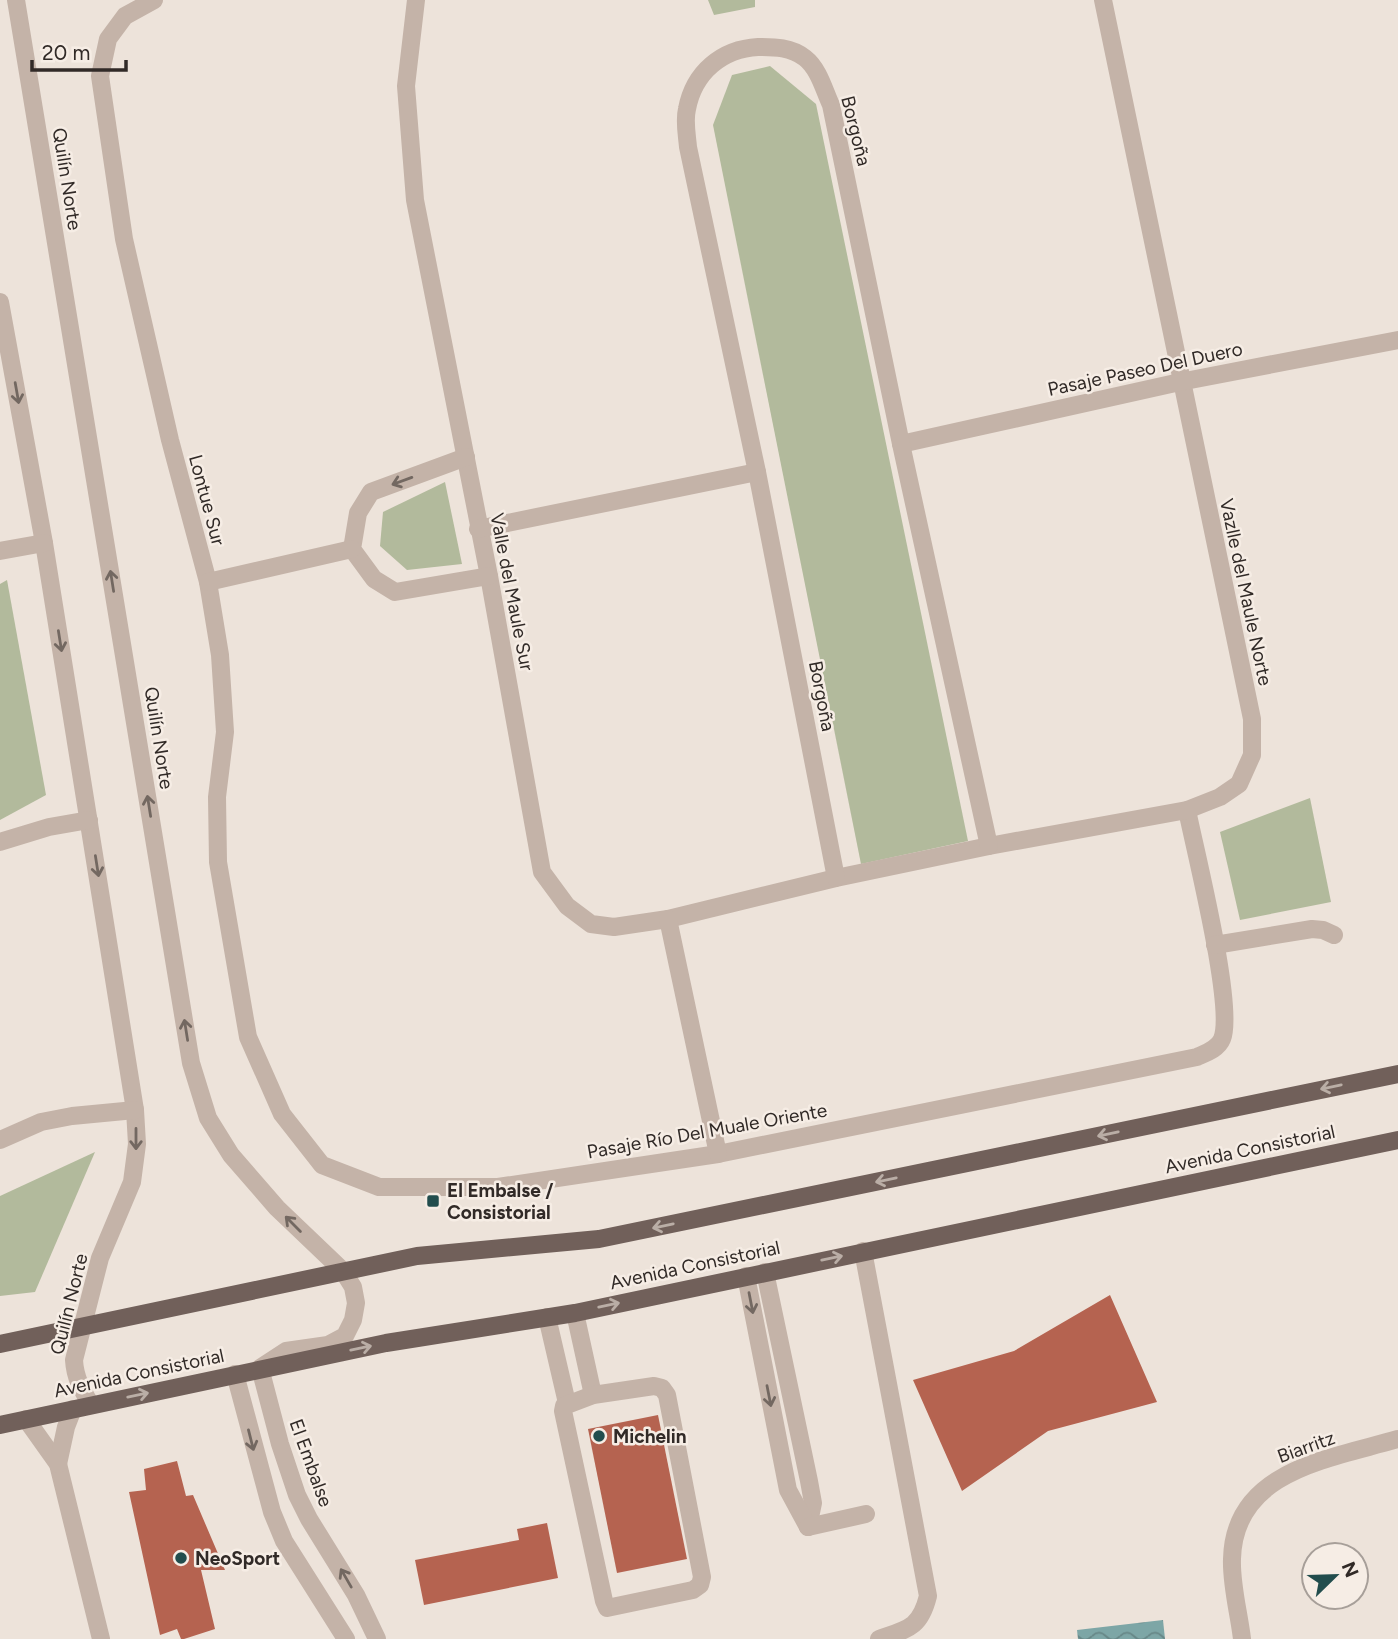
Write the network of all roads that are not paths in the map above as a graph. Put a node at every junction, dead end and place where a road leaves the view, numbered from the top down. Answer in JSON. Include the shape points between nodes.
{"nodes":[{"id":1,"x":16,"y":0,"type":"edge"},
{"id":2,"x":154,"y":0,"type":"edge"},
{"id":3,"x":416,"y":0,"type":"edge"},
{"id":4,"x":1102,"y":0,"type":"edge"},
{"id":5,"x":0,"y":302,"type":"edge"},
{"id":6,"x":1398,"y":340,"type":"edge"},
{"id":7,"x":1180,"y":382,"type":"junction"},
{"id":8,"x":901,"y":444,"type":"junction"},
{"id":9,"x":466,"y":457,"type":"junction"},
{"id":10,"x":757,"y":472,"type":"junction"},
{"id":11,"x":478,"y":528,"type":"junction"},
{"id":12,"x":44,"y":543,"type":"junction"},
{"id":13,"x":352,"y":550,"type":"junction"},
{"id":14,"x":0,"y":551,"type":"edge"},
{"id":15,"x":489,"y":576,"type":"junction"},
{"id":16,"x":208,"y":582,"type":"junction"},
{"id":17,"x":1187,"y":810,"type":"junction"},
{"id":18,"x":89,"y":820,"type":"junction"},
{"id":19,"x":0,"y":842,"type":"edge"},
{"id":20,"x":989,"y":846,"type":"junction"},
{"id":21,"x":836,"y":877,"type":"junction"},
{"id":22,"x":668,"y":919,"type":"junction"},
{"id":23,"x":1334,"y":935,"type":"dead end"},
{"id":24,"x":1215,"y":944,"type":"junction"},
{"id":25,"x":248,"y":1037,"type":"joint"},
{"id":26,"x":1398,"y":1074,"type":"edge"},
{"id":27,"x":135,"y":1110,"type":"junction"},
{"id":28,"x":0,"y":1140,"type":"edge"},
{"id":29,"x":1398,"y":1140,"type":"edge"},
{"id":30,"x":718,"y":1154,"type":"junction"},
{"id":31,"x":863,"y":1251,"type":"junction"},
{"id":32,"x":343,"y":1271,"type":"junction"},
{"id":33,"x":765,"y":1272,"type":"junction"},
{"id":34,"x":746,"y":1276,"type":"junction"},
{"id":35,"x":575,"y":1313,"type":"junction"},
{"id":36,"x":547,"y":1317,"type":"junction"},
{"id":37,"x":82,"y":1327,"type":"junction"},
{"id":38,"x":0,"y":1344,"type":"edge"},
{"id":39,"x":260,"y":1368,"type":"junction"},
{"id":40,"x":235,"y":1374,"type":"junction"},
{"id":41,"x":593,"y":1395,"type":"junction"},
{"id":42,"x":567,"y":1403,"type":"junction"},
{"id":43,"x":91,"y":1405,"type":"junction"},
{"id":44,"x":73,"y":1409,"type":"junction"},
{"id":45,"x":26,"y":1419,"type":"junction"},
{"id":46,"x":0,"y":1425,"type":"edge"},
{"id":47,"x":1398,"y":1438,"type":"edge"},
{"id":48,"x":58,"y":1464,"type":"junction"},
{"id":49,"x":866,"y":1514,"type":"dead end"},
{"id":50,"x":808,"y":1527,"type":"junction"},
{"id":51,"x":101,"y":1639,"type":"edge"},
{"id":52,"x":346,"y":1639,"type":"edge"},
{"id":53,"x":377,"y":1639,"type":"edge"},
{"id":54,"x":878,"y":1639,"type":"edge"},
{"id":55,"x":1242,"y":1639,"type":"edge"}],
"edges":[{"from":32,"to":1,"type":"street","name":"Quilín Norte","one_way":true,"via":[[291,1223],[231,1155],[208,1118],[191,1063]]},
{"from":2,"to":16,"type":"street","name":"Lontue Sur","via":[[125,16],[108,39],[100,76],[124,239]]},
{"from":3,"to":9,"type":"street","name":"Valle del Maule Sur","via":[[405,86],[415,200]]},
{"from":4,"to":7,"type":"street","name":"Vazlle del Maule Norte"},
{"from":5,"to":12,"type":"street","name":"Quilín Norte","one_way":true},
{"from":6,"to":7,"type":"street","name":"Pasaje Paseo Del Duero"},
{"from":7,"to":8,"type":"street","name":"Pasaje Paseo Del Duero"},
{"from":7,"to":17,"type":"street","name":"Vazlle del Maule Norte","via":[[1252,719],[1252,755],[1240,784]]},
{"from":8,"to":10,"type":"street","name":"Borgoña","via":[[831,105],[818,74],[805,58],[779,46],[742,48],[716,59],[696,80],[686,110],[688,147]]},
{"from":8,"to":20,"type":"street","name":"Borgoña"},
{"from":9,"to":11,"type":"street","name":"Valle del Maule Sur"},
{"from":9,"to":13,"type":"street","one_way":true,"via":[[371,492],[358,513]]},
{"from":10,"to":11,"type":"street"},
{"from":10,"to":21,"type":"street","name":"Borgoña"},
{"from":11,"to":15,"type":"street","name":"Valle del Maule Sur"},
{"from":12,"to":14,"type":"street"},
{"from":12,"to":18,"type":"street","name":"Quilín Norte","one_way":true},
{"from":13,"to":15,"type":"street","via":[[374,579],[395,592]]},
{"from":13,"to":16,"type":"street"},
{"from":15,"to":22,"type":"street","name":"Valle del Maule Sur","via":[[542,872],[567,906],[591,923],[614,927]]},
{"from":16,"to":25,"type":"street","name":"Lontue Sur","via":[[220,655],[225,732],[217,797],[218,862]]},
{"from":17,"to":20,"type":"street","name":"Vazlle del Maule Norte"},
{"from":17,"to":24,"type":"street"},
{"from":18,"to":19,"type":"street"},
{"from":18,"to":27,"type":"street","name":"Quilín Norte","one_way":true},
{"from":20,"to":21,"type":"street","name":"Vazlle del Maule Norte"},
{"from":21,"to":22,"type":"street","name":"Valle del Maule Sur"},
{"from":22,"to":30,"type":"street"},
{"from":23,"to":24,"type":"street","via":[[1312,929]]},
{"from":24,"to":30,"type":"street","name":"Pasaje Río Del Muale Oriente","via":[[1226,1021],[1222,1040],[1196,1057]]},
{"from":25,"to":30,"type":"street","name":"Pasaje Río Del Muale Oriente","via":[[282,1114],[322,1165],[379,1187],[498,1187]]},
{"from":26,"to":32,"type":"main road","one_way":true,"via":[[599,1239],[417,1256]]},
{"from":27,"to":28,"type":"street","via":[[41,1122]]},
{"from":27,"to":37,"type":"street","name":"Quilín Norte","one_way":true,"via":[[132,1182],[100,1258]]},
{"from":29,"to":31,"type":"main road","name":"Avenida Consistorial"},
{"from":33,"to":31,"type":"main road","name":"Avenida Consistorial","one_way":true},
{"from":31,"to":54,"type":"street","via":[[928,1596],[924,1615],[907,1630]]},
{"from":32,"to":37,"type":"main road"},
{"from":32,"to":39,"type":"street","name":"Quilín Norte","via":[[356,1303],[345,1336],[328,1345],[286,1352]]},
{"from":33,"to":34,"type":"main road","name":"Avenida Consistorial"},
{"from":33,"to":50,"type":"street","via":[[813,1503]]},
{"from":35,"to":34,"type":"main road","name":"Avenida Consistorial","one_way":true},
{"from":34,"to":50,"type":"street","one_way":true,"via":[[788,1490]]},
{"from":35,"to":36,"type":"main road","name":"Avenida Consistorial"},
{"from":35,"to":41,"type":"street"},
{"from":39,"to":36,"type":"main road","name":"Avenida Consistorial","one_way":true},
{"from":36,"to":42,"type":"street"},
{"from":37,"to":38,"type":"main road"},
{"from":37,"to":43,"type":"street","name":"Quilín Norte","via":[[75,1373]]},
{"from":39,"to":40,"type":"main road","name":"Avenida Consistorial"},
{"from":53,"to":39,"type":"street","name":"El Embalse","one_way":true,"via":[[297,1495]]},
{"from":43,"to":40,"type":"main road","name":"Avenida Consistorial","one_way":true},
{"from":40,"to":52,"type":"street","one_way":true,"via":[[284,1541]]},
{"from":41,"to":42,"type":"street"},
{"from":41,"to":42,"type":"street","via":[[654,1385],[667,1395],[702,1577],[693,1590],[607,1608],[563,1411]]},
{"from":43,"to":44,"type":"main road","name":"Avenida Consistorial"},
{"from":44,"to":45,"type":"main road","name":"Avenida Consistorial"},
{"from":44,"to":48,"type":"street"},
{"from":45,"to":46,"type":"main road","name":"Avenida Consistorial"},
{"from":45,"to":48,"type":"street"},
{"from":47,"to":55,"type":"street","name":"Biarritz","via":[[1292,1471],[1267,1485],[1251,1502],[1237,1525],[1232,1560]]},
{"from":48,"to":51,"type":"street"},
{"from":49,"to":50,"type":"street"}]}
